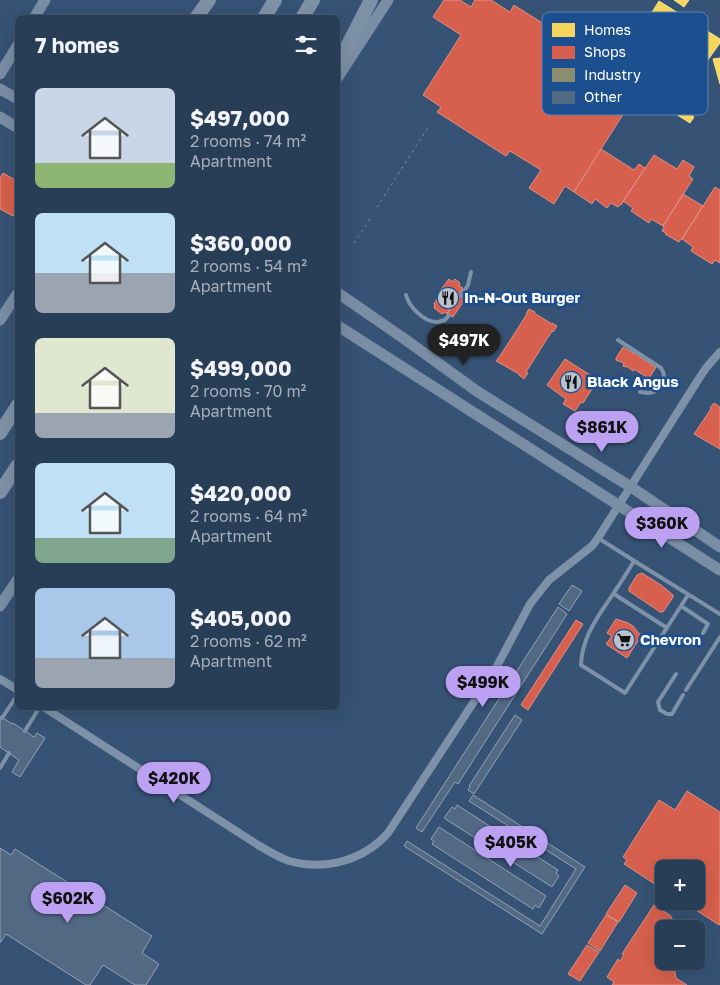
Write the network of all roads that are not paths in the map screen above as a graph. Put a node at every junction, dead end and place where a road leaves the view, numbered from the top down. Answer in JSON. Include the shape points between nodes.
{"nodes":[{"id":1,"x":45,"y":0,"type":"edge"},
{"id":2,"x":205,"y":0,"type":"edge"},
{"id":3,"x":209,"y":0,"type":"edge"},
{"id":4,"x":275,"y":0,"type":"edge"},
{"id":5,"x":313,"y":0,"type":"edge"},
{"id":6,"x":371,"y":0,"type":"edge"},
{"id":7,"x":388,"y":0,"type":"edge"},
{"id":8,"x":36,"y":15,"type":"edge"},
{"id":9,"x":198,"y":15,"type":"edge"},
{"id":10,"x":198,"y":15,"type":"edge"},
{"id":11,"x":266,"y":15,"type":"edge"},
{"id":12,"x":304,"y":15,"type":"edge"},
{"id":13,"x":15,"y":50,"type":"edge"},
{"id":14,"x":340,"y":60,"type":"edge"},
{"id":15,"x":0,"y":74,"type":"edge"},
{"id":16,"x":340,"y":74,"type":"edge"},
{"id":17,"x":0,"y":89,"type":"edge"},
{"id":18,"x":15,"y":97,"type":"edge"},
{"id":19,"x":0,"y":117,"type":"edge"},
{"id":20,"x":15,"y":126,"type":"edge"},
{"id":21,"x":471,"y":272,"type":"dead end"},
{"id":22,"x":340,"y":294,"type":"edge"},
{"id":23,"x":406,"y":295,"type":"dead end"},
{"id":24,"x":461,"y":296,"type":"dead end"},
{"id":25,"x":15,"y":298,"type":"edge"},
{"id":26,"x":449,"y":315,"type":"dead end"},
{"id":27,"x":0,"y":320,"type":"edge"},
{"id":28,"x":340,"y":327,"type":"edge"},
{"id":29,"x":618,"y":340,"type":"dead end"},
{"id":30,"x":720,"y":352,"type":"edge"},
{"id":31,"x":640,"y":392,"type":"dead end"},
{"id":32,"x":15,"y":410,"type":"edge"},
{"id":33,"x":0,"y":433,"type":"edge"},
{"id":34,"x":15,"y":470,"type":"edge"},
{"id":35,"x":631,"y":487,"type":"junction"},
{"id":36,"x":0,"y":492,"type":"edge"},
{"id":37,"x":619,"y":506,"type":"junction"},
{"id":38,"x":598,"y":538,"type":"junction"},
{"id":39,"x":720,"y":547,"type":"edge"},
{"id":40,"x":634,"y":561,"type":"junction"},
{"id":41,"x":720,"y":570,"type":"edge"},
{"id":42,"x":15,"y":584,"type":"edge"},
{"id":43,"x":614,"y":594,"type":"junction"},
{"id":44,"x":688,"y":596,"type":"junction"},
{"id":45,"x":0,"y":606,"type":"edge"},
{"id":46,"x":681,"y":606,"type":"junction"},
{"id":47,"x":720,"y":614,"type":"edge"},
{"id":48,"x":667,"y":628,"type":"junction"},
{"id":49,"x":703,"y":633,"type":"dead end"},
{"id":50,"x":720,"y":637,"type":"edge"},
{"id":51,"x":676,"y":674,"type":"dead end"},
{"id":52,"x":0,"y":679,"type":"edge"},
{"id":53,"x":15,"y":690,"type":"edge"},
{"id":54,"x":686,"y":690,"type":"dead end"},
{"id":55,"x":683,"y":695,"type":"dead end"},
{"id":56,"x":15,"y":697,"type":"edge"},
{"id":57,"x":38,"y":710,"type":"edge"},
{"id":58,"x":48,"y":710,"type":"edge"},
{"id":59,"x":2,"y":718,"type":"dead end"},
{"id":60,"x":25,"y":731,"type":"dead end"},
{"id":61,"x":10,"y":753,"type":"dead end"},
{"id":62,"x":0,"y":768,"type":"edge"}],
"edges":[{"from":1,"to":8,"type":"main road"},
{"from":2,"to":9,"type":"main road"},
{"from":3,"to":10,"type":"highway"},
{"from":4,"to":11,"type":"highway"},
{"from":5,"to":12,"type":"highway"},
{"from":6,"to":14,"type":"highway"},
{"from":7,"to":16,"type":"main road"},
{"from":13,"to":15,"type":"main road"},
{"from":17,"to":18,"type":"main road"},
{"from":19,"to":20,"type":"main road"},
{"from":21,"to":24,"type":"lane","via":[[468,286]]},
{"from":22,"to":35,"type":"main road","via":[[478,392]]},
{"from":23,"to":26,"type":"lane","via":[[413,309],[430,321],[445,320]]},
{"from":25,"to":27,"type":"main road"},
{"from":28,"to":37,"type":"main road"},
{"from":29,"to":31,"type":"lane","via":[[665,373],[659,388],[648,393]]},
{"from":30,"to":35,"type":"street","via":[[698,380]]},
{"from":32,"to":33,"type":"highway"},
{"from":34,"to":36,"type":"highway"},
{"from":35,"to":37,"type":"street"},
{"from":35,"to":39,"type":"main road"},
{"from":37,"to":38,"type":"street"},
{"from":37,"to":41,"type":"main road"},
{"from":38,"to":40,"type":"lane"},
{"from":38,"to":58,"type":"street","via":[[549,580],[536,596],[496,668],[388,833],[372,848],[332,864],[289,861],[265,849]]},
{"from":40,"to":43,"type":"lane"},
{"from":40,"to":44,"type":"lane"},
{"from":42,"to":45,"type":"main road"},
{"from":43,"to":48,"type":"lane"},
{"from":43,"to":48,"type":"lane","via":[[589,630],[581,665],[625,693]]},
{"from":44,"to":46,"type":"lane"},
{"from":44,"to":47,"type":"lane"},
{"from":46,"to":48,"type":"lane"},
{"from":46,"to":49,"type":"lane","via":[[708,624]]},
{"from":50,"to":54,"type":"lane"},
{"from":51,"to":55,"type":"lane","via":[[658,702],[660,710],[672,714]]},
{"from":52,"to":53,"type":"street"},
{"from":56,"to":59,"type":"lane"},
{"from":57,"to":60,"type":"lane"},
{"from":61,"to":62,"type":"lane"}]}
